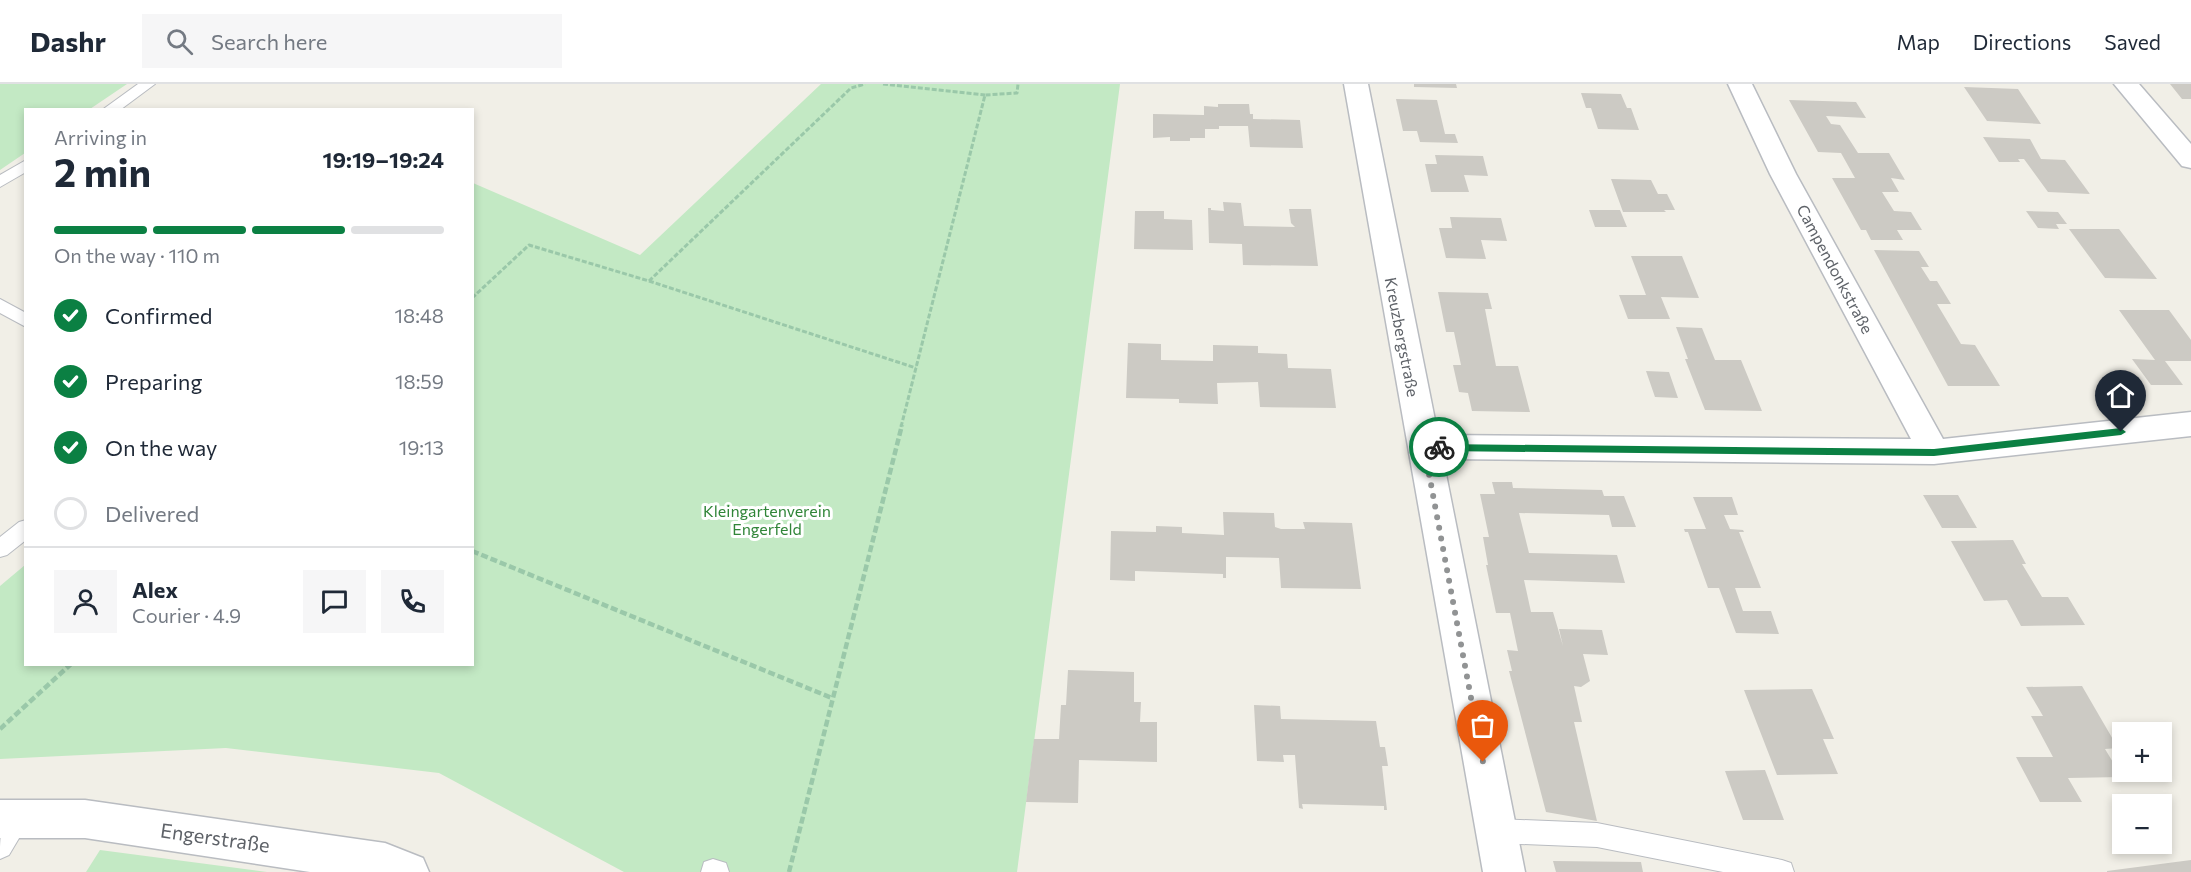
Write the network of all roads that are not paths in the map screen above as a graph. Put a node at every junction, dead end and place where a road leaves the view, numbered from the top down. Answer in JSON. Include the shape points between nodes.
{"nodes":[{"id":1,"x":148,"y":84,"type":"edge"},
{"id":2,"x":1356,"y":84,"type":"edge"},
{"id":3,"x":1740,"y":84,"type":"edge"},
{"id":4,"x":2126,"y":84,"type":"edge"},
{"id":5,"x":113,"y":108,"type":"edge"},
{"id":6,"x":2191,"y":160,"type":"edge"},
{"id":7,"x":24,"y":166,"type":"edge"},
{"id":8,"x":0,"y":182,"type":"edge"},
{"id":9,"x":0,"y":305,"type":"edge"},
{"id":10,"x":24,"y":320,"type":"edge"},
{"id":11,"x":2191,"y":424,"type":"edge"},
{"id":12,"x":1424,"y":447,"type":"junction"},
{"id":13,"x":1934,"y":452,"type":"junction"},
{"id":14,"x":24,"y":530,"type":"edge"},
{"id":15,"x":0,"y":549,"type":"edge"},
{"id":16,"x":6,"y":828,"type":"edge"},
{"id":17,"x":1496,"y":831,"type":"junction"},
{"id":18,"x":408,"y":872,"type":"edge"},
{"id":19,"x":1504,"y":872,"type":"edge"},
{"id":20,"x":1782,"y":872,"type":"edge"}],
"edges":[{"from":1,"to":5,"type":"lane"},
{"from":2,"to":12,"type":"street","name":"Kreuzbergstraße"},
{"from":3,"to":13,"type":"street","name":"Campendonkstraße","via":[[1783,174]]},
{"from":4,"to":6,"type":"street"},
{"from":7,"to":8,"type":"lane"},
{"from":9,"to":10,"type":"lane"},
{"from":11,"to":13,"type":"street"},
{"from":12,"to":13,"type":"street"},
{"from":12,"to":17,"type":"street","name":"Kreuzbergstraße"},
{"from":14,"to":15,"type":"lane"},
{"from":16,"to":18,"type":"street","name":"Engerstraße","via":[[85,819],[385,863]]},
{"from":17,"to":19,"type":"street","name":"Kreuzbergstraße"},
{"from":17,"to":20,"type":"lane","via":[[1597,835]]}]}
